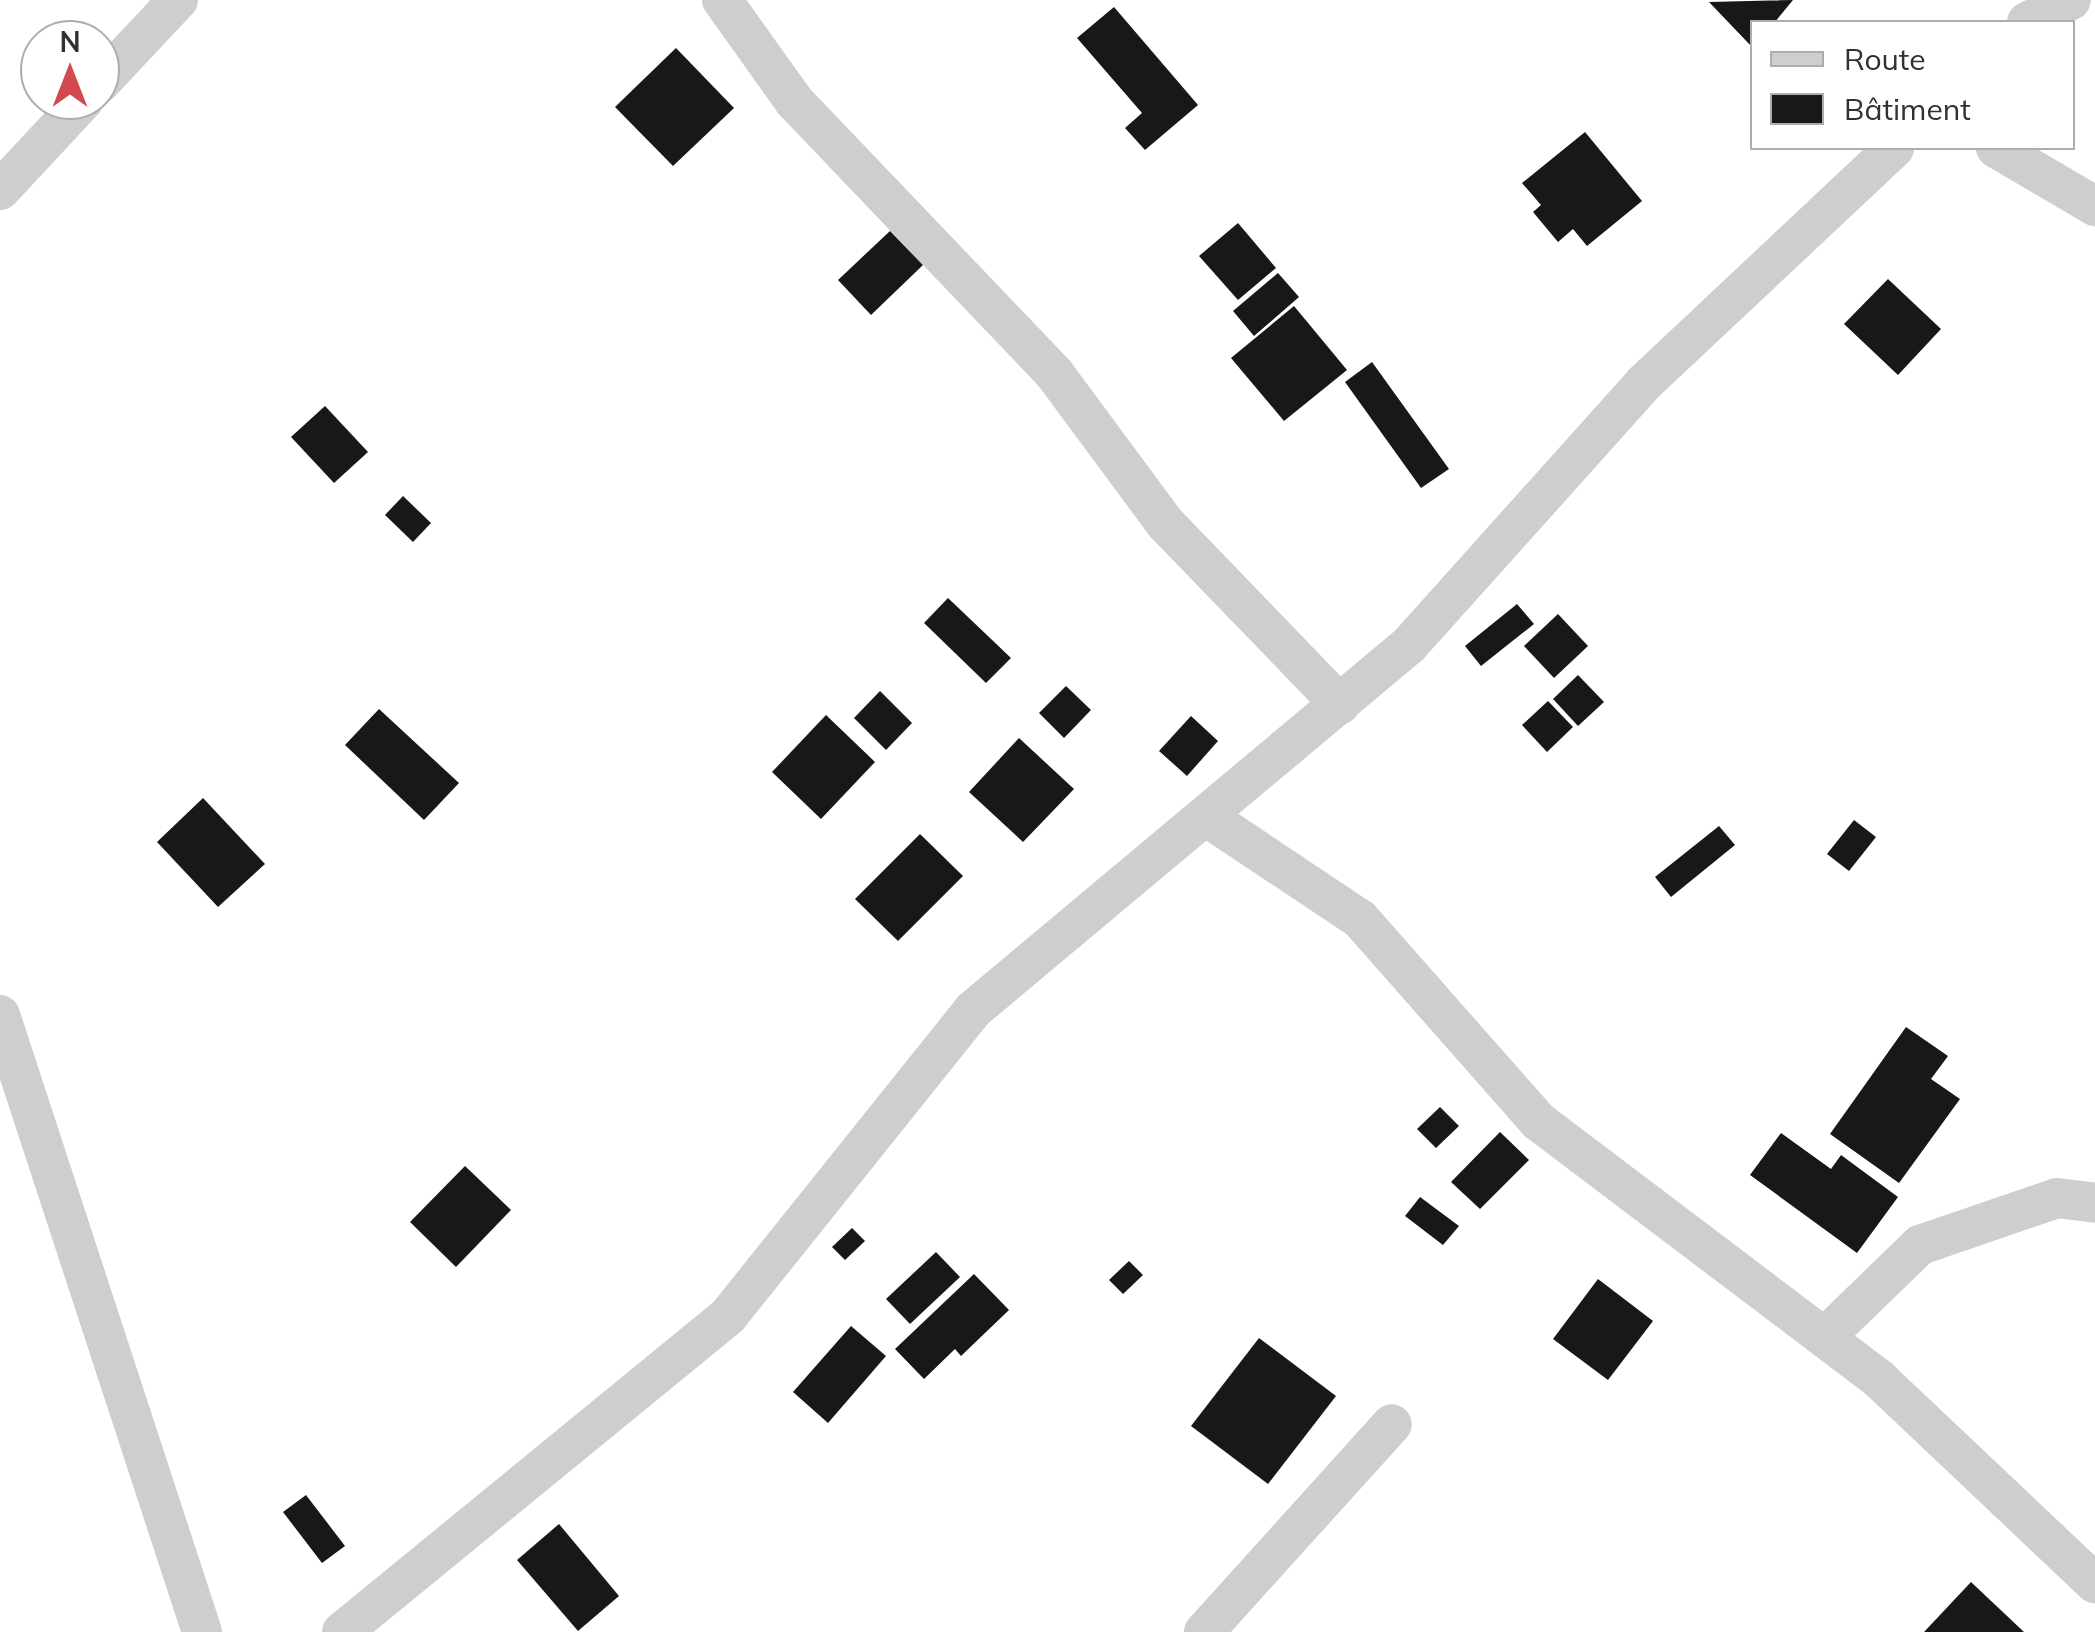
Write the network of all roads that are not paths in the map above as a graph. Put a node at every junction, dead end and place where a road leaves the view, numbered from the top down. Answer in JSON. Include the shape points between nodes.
{"nodes":[{"id":1,"x":178,"y":0,"type":"edge"},
{"id":2,"x":722,"y":0,"type":"edge"},
{"id":3,"x":2070,"y":0,"type":"edge"},
{"id":4,"x":2031,"y":20,"type":"edge"},
{"id":5,"x":120,"y":62,"type":"edge"},
{"id":6,"x":65,"y":120,"type":"edge"},
{"id":7,"x":1892,"y":150,"type":"edge"},
{"id":8,"x":1999,"y":150,"type":"edge"},
{"id":9,"x":0,"y":190,"type":"edge"},
{"id":10,"x":2095,"y":206,"type":"edge"},
{"id":11,"x":1340,"y":704,"type":"junction"},
{"id":12,"x":1207,"y":818,"type":"junction"},
{"id":13,"x":0,"y":1015,"type":"edge"},
{"id":14,"x":2095,"y":1204,"type":"edge"},
{"id":15,"x":1826,"y":1336,"type":"junction"},
{"id":16,"x":1392,"y":1424,"type":"dead end"},
{"id":17,"x":2095,"y":1583,"type":"edge"},
{"id":18,"x":354,"y":1628,"type":"edge"},
{"id":19,"x":202,"y":1632,"type":"edge"},
{"id":20,"x":1204,"y":1632,"type":"edge"}],
"edges":[{"from":1,"to":5,"type":"street"},
{"from":2,"to":11,"type":"street","via":[[794,101],[1054,373],[1166,523]]},
{"from":3,"to":4,"type":"street"},
{"from":6,"to":9,"type":"street"},
{"from":7,"to":11,"type":"street","via":[[1644,383],[1409,645]]},
{"from":8,"to":10,"type":"street"},
{"from":11,"to":12,"type":"street"},
{"from":12,"to":15,"type":"street","via":[[1360,919],[1538,1122]]},
{"from":12,"to":18,"type":"street","via":[[973,1010],[728,1316]]},
{"from":13,"to":19,"type":"street"},
{"from":14,"to":15,"type":"street","via":[[2056,1198],[1920,1246]]},
{"from":15,"to":17,"type":"street"},
{"from":16,"to":20,"type":"street"}]}
